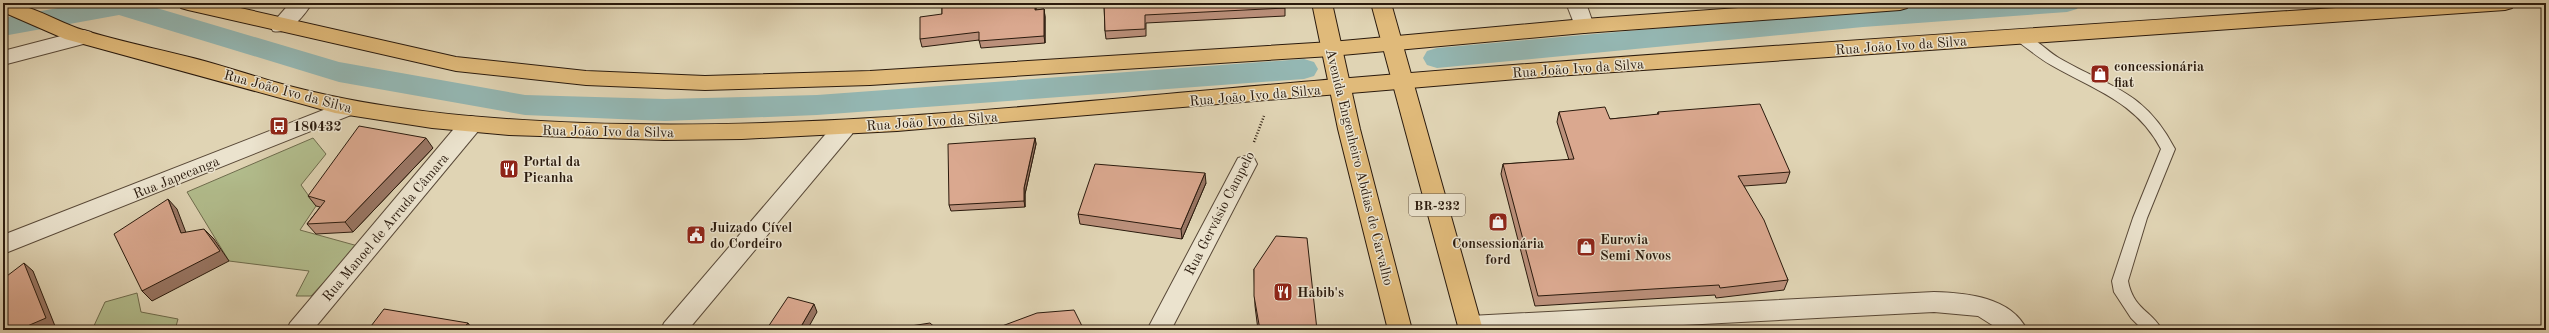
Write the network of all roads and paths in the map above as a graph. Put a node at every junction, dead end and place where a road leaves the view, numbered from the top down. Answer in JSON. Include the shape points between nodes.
{"nodes":[{"id":1,"x":188,"y":3,"type":"edge"},
{"id":2,"x":302,"y":3,"type":"edge"},
{"id":3,"x":1322,"y":3,"type":"edge"},
{"id":4,"x":1381,"y":3,"type":"edge"},
{"id":5,"x":1576,"y":3,"type":"edge"},
{"id":6,"x":1900,"y":3,"type":"edge"},
{"id":7,"x":2505,"y":3,"type":"edge"},
{"id":8,"x":8,"y":8,"type":"edge"},
{"id":9,"x":1750,"y":8,"type":"edge"},
{"id":10,"x":280,"y":26,"type":"junction"},
{"id":11,"x":1584,"y":26,"type":"junction"},
{"id":12,"x":84,"y":37,"type":"junction"},
{"id":13,"x":2021,"y":37,"type":"junction"},
{"id":14,"x":1391,"y":44,"type":"junction"},
{"id":15,"x":1331,"y":49,"type":"junction"},
{"id":16,"x":3,"y":58,"type":"edge"},
{"id":17,"x":1401,"y":81,"type":"junction"},
{"id":18,"x":1340,"y":87,"type":"junction"},
{"id":19,"x":1272,"y":93,"type":"junction"},
{"id":20,"x":349,"y":108,"type":"junction"},
{"id":21,"x":471,"y":124,"type":"junction"},
{"id":22,"x":844,"y":128,"type":"junction"},
{"id":23,"x":1246,"y":164,"type":"joint"},
{"id":24,"x":3,"y":245,"type":"edge"},
{"id":25,"x":1685,"y":322,"type":"edge"},
{"id":26,"x":1471,"y":328,"type":"edge"},
{"id":27,"x":299,"y":330,"type":"edge"},
{"id":28,"x":673,"y":330,"type":"edge"},
{"id":29,"x":1159,"y":330,"type":"edge"},
{"id":30,"x":1400,"y":330,"type":"edge"},
{"id":31,"x":2015,"y":330,"type":"edge"},
{"id":32,"x":2154,"y":330,"type":"edge"}],
"edges":[{"from":1,"to":10,"type":"main road"},
{"from":2,"to":10,"type":"street"},
{"from":3,"to":15,"type":"main road","name":"Avenida Engenheiro Abdias de Carvalho"},
{"from":4,"to":14,"type":"main road","number":"BR-232"},
{"from":5,"to":11,"type":"street"},
{"from":6,"to":9,"type":"main road"},
{"from":7,"to":13,"type":"main road","name":"Rua João Ivo da Silva"},
{"from":8,"to":12,"type":"main road","name":"Rua João Ivo da Silva"},
{"from":9,"to":11,"type":"main road"},
{"from":10,"to":15,"type":"main road","via":[[456,64],[586,78],[705,83],[870,78]]},
{"from":11,"to":14,"type":"main road"},
{"from":12,"to":16,"type":"street"},
{"from":12,"to":20,"type":"main road","name":"Rua João Ivo da Silva"},
{"from":13,"to":17,"type":"main road","name":"Rua João Ivo da Silva"},
{"from":13,"to":32,"type":"lane","via":[[2055,61],[2117,92],[2133,103],[2147,115],[2162,135],[2168,149],[2140,218],[2120,281],[2122,292],[2136,314]]},
{"from":14,"to":15,"type":"main road"},
{"from":14,"to":17,"type":"main road","number":"BR-232"},
{"from":15,"to":18,"type":"main road","name":"Avenida Engenheiro Abdias de Carvalho"},
{"from":17,"to":18,"type":"main road","name":"Rua João Ivo da Silva"},
{"from":17,"to":26,"type":"main road","number":"BR-232"},
{"from":18,"to":19,"type":"main road","name":"Rua João Ivo da Silva"},
{"from":18,"to":30,"type":"main road","name":"Avenida Engenheiro Abdias de Carvalho"},
{"from":19,"to":22,"type":"main road","name":"Rua João Ivo da Silva"},
{"from":19,"to":23,"type":"path","name":"Rua Gervásio Campelo"},
{"from":20,"to":21,"type":"main road","name":"Rua João Ivo da Silva"},
{"from":20,"to":24,"type":"street","name":"Rua Japecanga"},
{"from":21,"to":22,"type":"main road","name":"Rua João Ivo da Silva","via":[[546,130],[643,133]]},
{"from":21,"to":27,"type":"street","name":"Rua Manoel de Arruda Câmara"},
{"from":22,"to":28,"type":"street"},
{"from":23,"to":29,"type":"street","name":"Rua Gervásio Campelo"},
{"from":25,"to":26,"type":"street"},
{"from":25,"to":31,"type":"street","via":[[1898,303],[1963,303],[1983,307],[1998,314]]}]}
